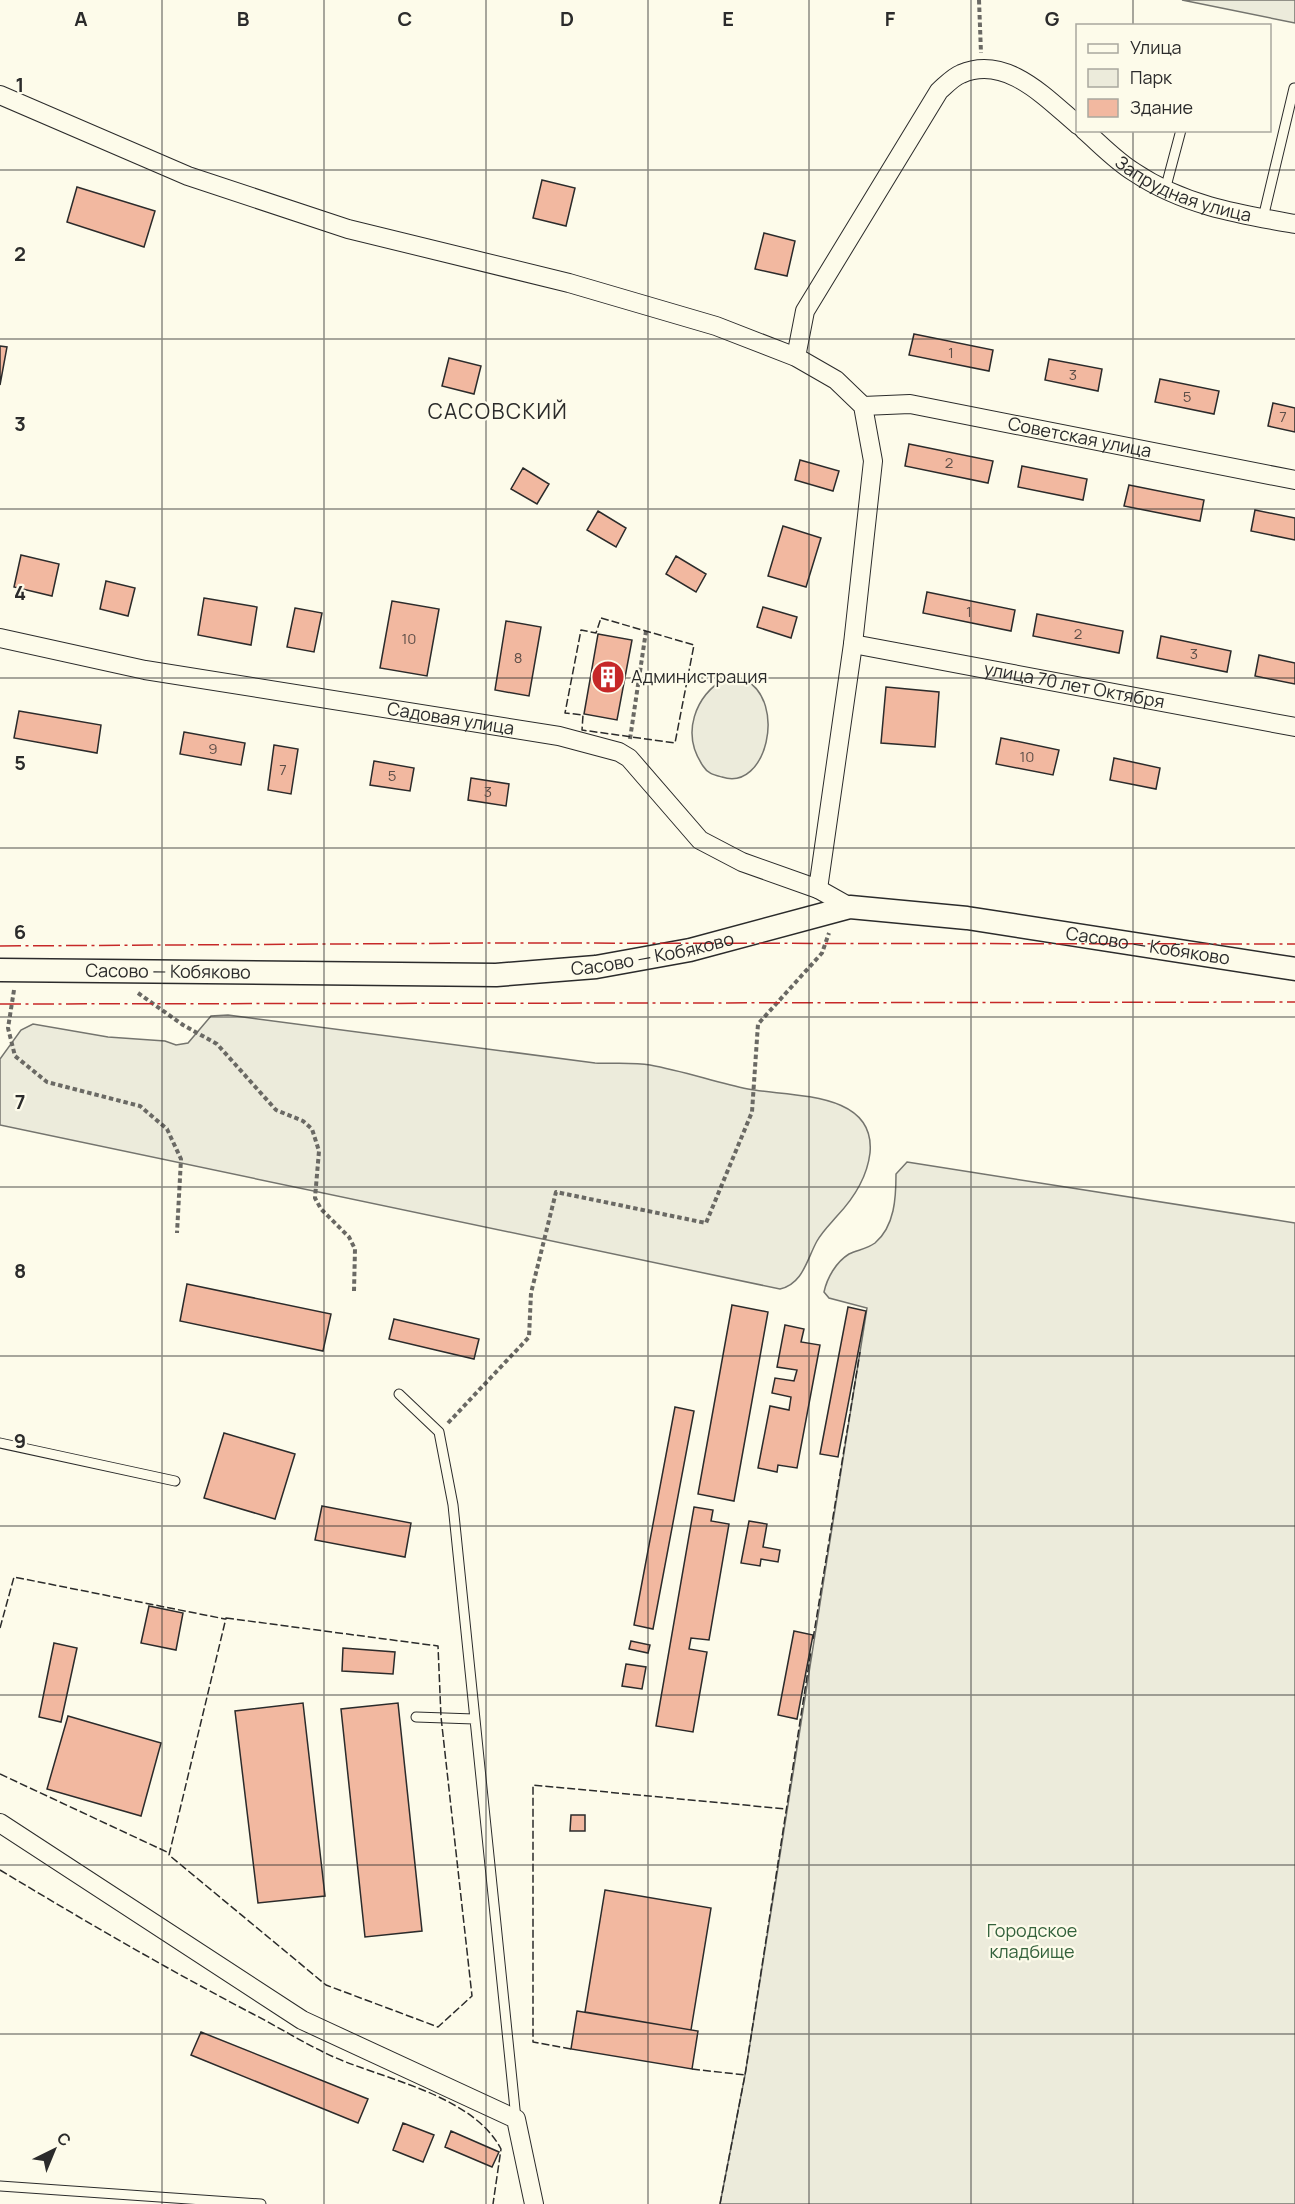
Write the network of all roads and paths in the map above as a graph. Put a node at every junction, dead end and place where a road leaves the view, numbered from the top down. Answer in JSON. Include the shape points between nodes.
{"nodes":[{"id":1,"x":979,"y":0,"type":"edge"},
{"id":2,"x":982,"y":67,"type":"junction"},
{"id":3,"x":1294,"y":88,"type":"edge"},
{"id":4,"x":0,"y":95,"type":"edge"},
{"id":5,"x":1076,"y":124,"type":"edge"},
{"id":6,"x":1086,"y":132,"type":"edge"},
{"id":7,"x":1180,"y":132,"type":"edge"},
{"id":8,"x":1166,"y":190,"type":"junction"},
{"id":9,"x":1263,"y":218,"type":"junction"},
{"id":10,"x":1295,"y":224,"type":"edge"},
{"id":11,"x":796,"y":357,"type":"junction"},
{"id":12,"x":863,"y":406,"type":"junction"},
{"id":13,"x":1295,"y":480,"type":"edge"},
{"id":14,"x":646,"y":631,"type":"dead end"},
{"id":15,"x":0,"y":638,"type":"edge"},
{"id":16,"x":853,"y":644,"type":"junction"},
{"id":17,"x":1295,"y":727,"type":"edge"},
{"id":18,"x":629,"y":758,"type":"junction"},
{"id":19,"x":818,"y":889,"type":"junction"},
{"id":20,"x":843,"y":908,"type":"junction"},
{"id":21,"x":1295,"y":969,"type":"edge"},
{"id":22,"x":9,"y":971,"type":"edge"},
{"id":23,"x":120,"y":972,"type":"junction"},
{"id":24,"x":177,"y":1233,"type":"dead end"},
{"id":25,"x":354,"y":1291,"type":"dead end"},
{"id":26,"x":399,"y":1394,"type":"dead end"},
{"id":27,"x":439,"y":1432,"type":"junction"},
{"id":28,"x":0,"y":1443,"type":"edge"},
{"id":29,"x":176,"y":1481,"type":"dead end"},
{"id":30,"x":416,"y":1717,"type":"dead end"},
{"id":31,"x":474,"y":1719,"type":"junction"},
{"id":32,"x":0,"y":1823,"type":"edge"},
{"id":33,"x":516,"y":2119,"type":"junction"},
{"id":34,"x":0,"y":2186,"type":"edge"},
{"id":35,"x":261,"y":2204,"type":"edge"},
{"id":36,"x":534,"y":2204,"type":"edge"}],
"edges":[{"from":1,"to":2,"type":"path"},
{"from":2,"to":5,"type":"street","via":[[1007,72],[1038,91]]},
{"from":2,"to":11,"type":"street","via":[[960,74],[939,90],[805,311]]},
{"from":3,"to":9,"type":"lane"},
{"from":4,"to":11,"type":"street","via":[[188,176],[348,229],[660,309]]},
{"from":6,"to":8,"type":"street","name":"Запрудная улица","via":[[1133,172]]},
{"from":7,"to":8,"type":"lane"},
{"from":8,"to":9,"type":"street","name":"Запрудная улица","via":[[1224,212]]},
{"from":9,"to":10,"type":"street","name":"Запрудная улица"},
{"from":11,"to":12,"type":"street","via":[[836,380]]},
{"from":12,"to":13,"type":"street","name":"Советская улица","via":[[910,404]]},
{"from":12,"to":16,"type":"street","via":[[873,461]]},
{"from":14,"to":18,"type":"path"},
{"from":15,"to":18,"type":"street","name":"Садовая улица","via":[[145,670],[559,736]]},
{"from":16,"to":17,"type":"street","name":"улица 70 лет Октября"},
{"from":16,"to":19,"type":"street"},
{"from":18,"to":19,"type":"street","name":"Садовая улица","via":[[700,840],[742,862]]},
{"from":19,"to":20,"type":"street","name":"Садовая улица"},
{"from":20,"to":21,"type":"street","name":"Сасово — Кобяково","via":[[967,918]]},
{"from":20,"to":23,"type":"street","name":"Сасово — Кобяково","via":[[690,950],[596,967],[496,975]]},
{"from":20,"to":27,"type":"path","via":[[822,954],[758,1024],[752,1112],[706,1223],[556,1192],[531,1293],[529,1337]]},
{"from":22,"to":23,"type":"street","name":"Сасово — Кобяково"},
{"from":22,"to":24,"type":"path","via":[[8,1028],[15,1056],[47,1082],[140,1106],[167,1129],[182,1160]]},
{"from":23,"to":25,"type":"path","via":[[133,990],[223,1050],[276,1110],[312,1129],[319,1151],[315,1198],[355,1249]]},
{"from":26,"to":27,"type":"lane"},
{"from":27,"to":31,"type":"lane","via":[[453,1505]]},
{"from":28,"to":29,"type":"lane"},
{"from":30,"to":31,"type":"lane"},
{"from":31,"to":33,"type":"lane"},
{"from":32,"to":33,"type":"street","via":[[302,2020]]},
{"from":33,"to":36,"type":"street"},
{"from":34,"to":35,"type":"lane"}]}
